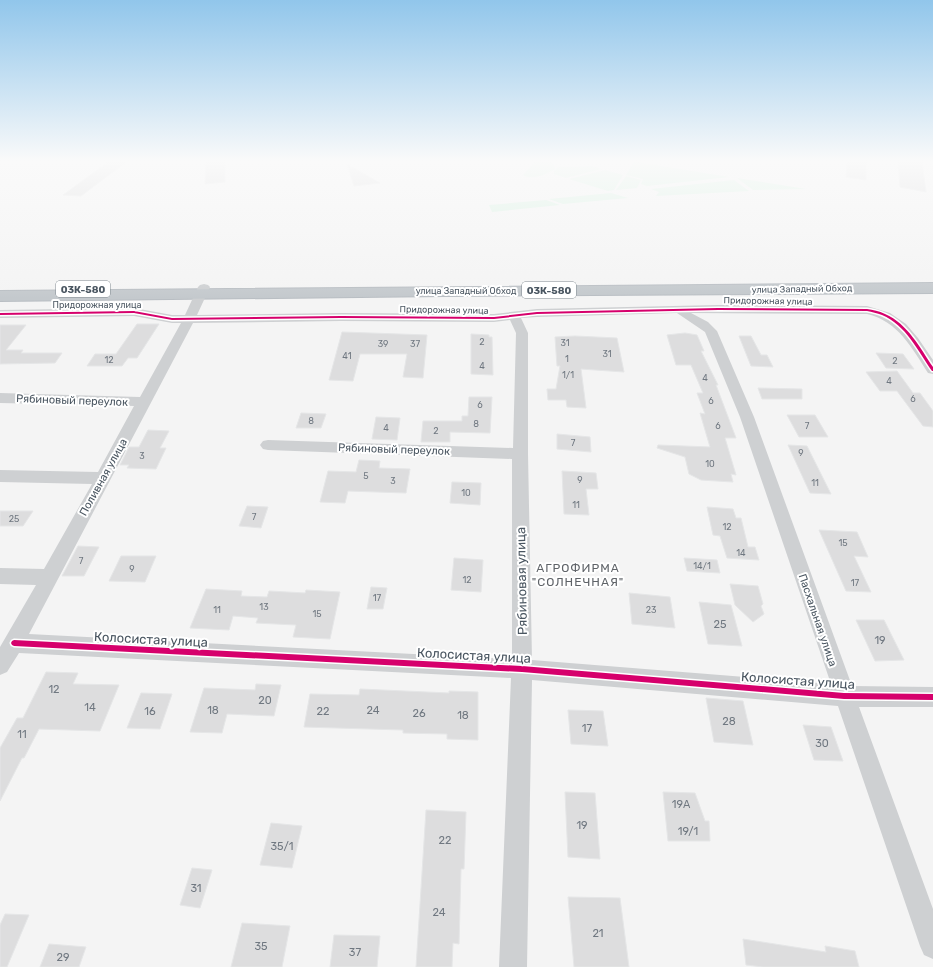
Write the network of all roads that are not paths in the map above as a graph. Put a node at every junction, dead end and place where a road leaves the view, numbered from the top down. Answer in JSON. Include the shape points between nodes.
{"nodes":[{"id":1,"x":933,"y":284,"type":"edge"},
{"id":2,"x":933,"y":288,"type":"edge"},
{"id":3,"x":0,"y":290,"type":"edge"},
{"id":4,"x":203,"y":290,"type":"junction"},
{"id":5,"x":242,"y":293,"type":"junction"},
{"id":6,"x":162,"y":294,"type":"junction"},
{"id":7,"x":0,"y":296,"type":"edge"},
{"id":8,"x":680,"y":310,"type":"junction"},
{"id":9,"x":0,"y":314,"type":"edge"},
{"id":10,"x":191,"y":315,"type":"junction"},
{"id":11,"x":514,"y":316,"type":"junction"},
{"id":12,"x":933,"y":370,"type":"edge"},
{"id":13,"x":0,"y":398,"type":"edge"},
{"id":14,"x":144,"y":402,"type":"junction"},
{"id":15,"x":268,"y":445,"type":"dead end"},
{"id":16,"x":520,"y":454,"type":"junction"},
{"id":17,"x":0,"y":476,"type":"edge"},
{"id":18,"x":102,"y":478,"type":"junction"},
{"id":19,"x":0,"y":576,"type":"edge"},
{"id":20,"x":49,"y":577,"type":"junction"},
{"id":21,"x":14,"y":643,"type":"junction"},
{"id":22,"x":0,"y":665,"type":"edge"},
{"id":23,"x":522,"y":669,"type":"junction"},
{"id":24,"x":844,"y":696,"type":"junction"},
{"id":25,"x":933,"y":697,"type":"edge"},
{"id":26,"x":933,"y":946,"type":"edge"},
{"id":27,"x":513,"y":967,"type":"edge"}],
"edges":[{"from":1,"to":4,"type":"highway","name":"улица Западный Обход","number":"03К-580"},
{"from":2,"to":5,"type":"highway","name":"улица Западный Обход","number":"03К-580"},
{"from":3,"to":4,"type":"highway","name":"улица Западный Обход","number":"03К-580"},
{"from":4,"to":5,"type":"highway","name":"улица Западный Обход","number":"03К-580"},
{"from":4,"to":6,"type":"highway","name":"улица Западный Обход","number":"03К-580"},
{"from":4,"to":10,"type":"street","name":"Поливная улица"},
{"from":5,"to":10,"type":"highway","via":[[215,298]]},
{"from":6,"to":7,"type":"highway","name":"улица Западный Обход","number":"03К-580"},
{"from":6,"to":10,"type":"highway","via":[[186,300]]},
{"from":8,"to":11,"type":"street","name":"Придорожная улица","via":[[537,313]]},
{"from":8,"to":12,"type":"street","name":"Придорожная улица","via":[[867,310],[888,316],[903,328]]},
{"from":8,"to":24,"type":"street","name":"Пасхальная улица","via":[[711,331],[747,417]]},
{"from":9,"to":10,"type":"street","name":"Придорожная улица","via":[[134,312],[172,319]]},
{"from":10,"to":11,"type":"street","name":"Придорожная улица","via":[[494,318]]},
{"from":10,"to":14,"type":"street","name":"Поливная улица"},
{"from":11,"to":16,"type":"street","name":"Рябиновая улица","via":[[522,333]]},
{"from":13,"to":14,"type":"street","name":"Рябиновый переулок"},
{"from":14,"to":18,"type":"street","name":"Поливная улица"},
{"from":15,"to":16,"type":"street","name":"Рябиновый переулок"},
{"from":16,"to":23,"type":"street","name":"Рябиновая улица"},
{"from":17,"to":18,"type":"street"},
{"from":18,"to":20,"type":"street","name":"Поливная улица"},
{"from":19,"to":20,"type":"street"},
{"from":20,"to":21,"type":"street","name":"Поливная улица"},
{"from":21,"to":22,"type":"street","name":"Поливная улица"},
{"from":21,"to":23,"type":"street","name":"Колосистая улица"},
{"from":23,"to":24,"type":"street","name":"Колосистая улица"},
{"from":23,"to":27,"type":"street","name":"Рябиновая улица"},
{"from":24,"to":25,"type":"street","name":"Колосистая улица"},
{"from":24,"to":26,"type":"street","name":"Пасхальная улица"}]}
